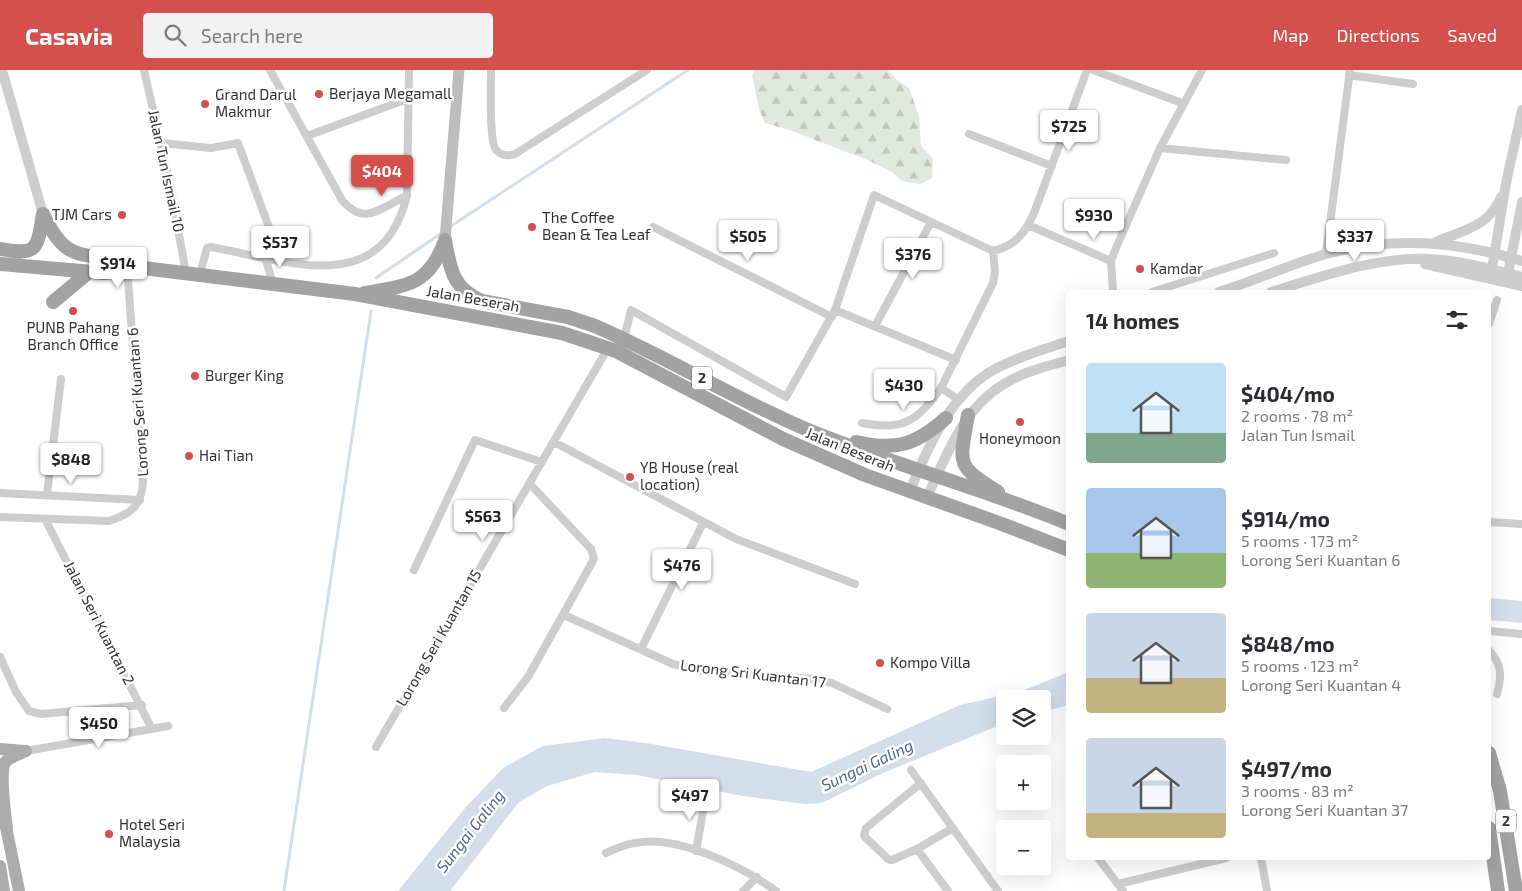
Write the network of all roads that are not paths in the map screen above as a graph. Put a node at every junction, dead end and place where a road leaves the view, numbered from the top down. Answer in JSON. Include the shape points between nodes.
{"nodes":[{"id":1,"x":2,"y":70,"type":"edge"},
{"id":2,"x":144,"y":70,"type":"edge"},
{"id":3,"x":270,"y":70,"type":"edge"},
{"id":4,"x":409,"y":70,"type":"edge"},
{"id":5,"x":459,"y":70,"type":"edge"},
{"id":6,"x":491,"y":70,"type":"edge"},
{"id":7,"x":647,"y":70,"type":"edge"},
{"id":8,"x":1087,"y":70,"type":"edge"},
{"id":9,"x":1093,"y":70,"type":"edge"},
{"id":10,"x":1202,"y":70,"type":"edge"},
{"id":11,"x":1350,"y":73,"type":"edge"},
{"id":12,"x":1413,"y":84,"type":"dead end"},
{"id":13,"x":410,"y":98,"type":"junction"},
{"id":14,"x":1182,"y":103,"type":"junction"},
{"id":15,"x":1522,"y":110,"type":"edge"},
{"id":16,"x":969,"y":134,"type":"dead end"},
{"id":17,"x":307,"y":136,"type":"junction"},
{"id":18,"x":161,"y":143,"type":"junction"},
{"id":19,"x":1160,"y":148,"type":"junction"},
{"id":20,"x":1286,"y":160,"type":"dead end"},
{"id":21,"x":1052,"y":166,"type":"junction"},
{"id":22,"x":1506,"y":183,"type":"junction"},
{"id":23,"x":407,"y":196,"type":"junction"},
{"id":24,"x":1522,"y":202,"type":"edge"},
{"id":25,"x":43,"y":214,"type":"junction"},
{"id":26,"x":1518,"y":221,"type":"junction"},
{"id":27,"x":932,"y":222,"type":"junction"},
{"id":28,"x":1028,"y":226,"type":"junction"},
{"id":29,"x":653,"y":227,"type":"dead end"},
{"id":30,"x":1522,"y":233,"type":"edge"},
{"id":31,"x":445,"y":237,"type":"junction"},
{"id":32,"x":1435,"y":242,"type":"junction"},
{"id":33,"x":0,"y":249,"type":"edge"},
{"id":34,"x":993,"y":251,"type":"junction"},
{"id":35,"x":1274,"y":253,"type":"dead end"},
{"id":36,"x":1326,"y":254,"type":"junction"},
{"id":37,"x":1495,"y":254,"type":"junction"},
{"id":38,"x":265,"y":257,"type":"junction"},
{"id":39,"x":1511,"y":257,"type":"junction"},
{"id":40,"x":1406,"y":259,"type":"junction"},
{"id":41,"x":281,"y":260,"type":"junction"},
{"id":42,"x":1111,"y":261,"type":"junction"},
{"id":43,"x":1522,"y":261,"type":"edge"},
{"id":44,"x":0,"y":264,"type":"edge"},
{"id":45,"x":127,"y":266,"type":"junction"},
{"id":46,"x":1492,"y":269,"type":"junction"},
{"id":47,"x":89,"y":272,"type":"junction"},
{"id":48,"x":1508,"y":273,"type":"junction"},
{"id":49,"x":193,"y":274,"type":"junction"},
{"id":50,"x":1522,"y":277,"type":"edge"},
{"id":51,"x":273,"y":284,"type":"junction"},
{"id":52,"x":1522,"y":286,"type":"edge"},
{"id":53,"x":1113,"y":290,"type":"edge"},
{"id":54,"x":1158,"y":290,"type":"edge"},
{"id":55,"x":1224,"y":290,"type":"edge"},
{"id":56,"x":1278,"y":290,"type":"edge"},
{"id":57,"x":355,"y":294,"type":"junction"},
{"id":58,"x":1497,"y":300,"type":"dead end"},
{"id":59,"x":52,"y":302,"type":"dead end"},
{"id":60,"x":834,"y":313,"type":"junction"},
{"id":61,"x":1491,"y":318,"type":"edge"},
{"id":62,"x":875,"y":326,"type":"junction"},
{"id":63,"x":624,"y":339,"type":"junction"},
{"id":64,"x":1066,"y":342,"type":"edge"},
{"id":65,"x":608,"y":348,"type":"junction"},
{"id":66,"x":956,"y":360,"type":"junction"},
{"id":67,"x":1066,"y":361,"type":"edge"},
{"id":68,"x":61,"y":379,"type":"dead end"},
{"id":69,"x":941,"y":388,"type":"junction"},
{"id":70,"x":959,"y":400,"type":"junction"},
{"id":71,"x":968,"y":415,"type":"junction"},
{"id":72,"x":946,"y":418,"type":"junction"},
{"id":73,"x":862,"y":423,"type":"dead end"},
{"id":74,"x":812,"y":431,"type":"junction"},
{"id":75,"x":554,"y":442,"type":"junction"},
{"id":76,"x":542,"y":462,"type":"junction"},
{"id":77,"x":918,"y":471,"type":"junction"},
{"id":78,"x":936,"y":477,"type":"junction"},
{"id":79,"x":530,"y":484,"type":"junction"},
{"id":80,"x":910,"y":491,"type":"junction"},
{"id":81,"x":0,"y":493,"type":"edge"},
{"id":82,"x":46,"y":495,"type":"junction"},
{"id":83,"x":927,"y":497,"type":"junction"},
{"id":84,"x":140,"y":500,"type":"junction"},
{"id":85,"x":1018,"y":504,"type":"junction"},
{"id":86,"x":0,"y":517,"type":"edge"},
{"id":87,"x":45,"y":519,"type":"junction"},
{"id":88,"x":1491,"y":522,"type":"edge"},
{"id":89,"x":703,"y":523,"type":"junction"},
{"id":90,"x":1066,"y":523,"type":"edge"},
{"id":91,"x":1522,"y":524,"type":"edge"},
{"id":92,"x":1066,"y":549,"type":"edge"},
{"id":93,"x":414,"y":570,"type":"dead end"},
{"id":94,"x":855,"y":584,"type":"dead end"},
{"id":95,"x":564,"y":615,"type":"junction"},
{"id":96,"x":1491,"y":631,"type":"edge"},
{"id":97,"x":1522,"y":634,"type":"edge"},
{"id":98,"x":641,"y":650,"type":"junction"},
{"id":99,"x":1491,"y":652,"type":"edge"},
{"id":100,"x":0,"y":657,"type":"edge"},
{"id":101,"x":1497,"y":694,"type":"dead end"},
{"id":102,"x":142,"y":705,"type":"junction"},
{"id":103,"x":504,"y":708,"type":"dead end"},
{"id":104,"x":887,"y":709,"type":"dead end"},
{"id":105,"x":168,"y":726,"type":"dead end"},
{"id":106,"x":152,"y":729,"type":"junction"},
{"id":107,"x":376,"y":747,"type":"dead end"},
{"id":108,"x":0,"y":748,"type":"edge"},
{"id":109,"x":26,"y":751,"type":"junction"},
{"id":110,"x":1491,"y":760,"type":"edge"},
{"id":111,"x":911,"y":770,"type":"dead end"},
{"id":112,"x":921,"y":783,"type":"junction"},
{"id":113,"x":706,"y":795,"type":"dead end"},
{"id":114,"x":0,"y":805,"type":"edge"},
{"id":115,"x":7,"y":828,"type":"junction"},
{"id":116,"x":953,"y":828,"type":"junction"},
{"id":117,"x":1491,"y":842,"type":"edge"},
{"id":118,"x":917,"y":849,"type":"junction"},
{"id":119,"x":696,"y":851,"type":"junction"},
{"id":120,"x":606,"y":853,"type":"dead end"},
{"id":121,"x":1099,"y":860,"type":"edge"},
{"id":122,"x":1219,"y":860,"type":"edge"},
{"id":123,"x":1261,"y":860,"type":"edge"},
{"id":124,"x":0,"y":866,"type":"edge"},
{"id":125,"x":757,"y":877,"type":"junction"},
{"id":126,"x":1120,"y":888,"type":"edge"},
{"id":127,"x":4,"y":891,"type":"edge"},
{"id":128,"x":19,"y":891,"type":"edge"},
{"id":129,"x":743,"y":891,"type":"edge"},
{"id":130,"x":776,"y":891,"type":"edge"},
{"id":131,"x":948,"y":891,"type":"edge"},
{"id":132,"x":998,"y":891,"type":"edge"},
{"id":133,"x":1267,"y":891,"type":"edge"},
{"id":134,"x":1498,"y":891,"type":"edge"},
{"id":135,"x":1516,"y":891,"type":"edge"}],
"edges":[{"from":1,"to":25,"type":"street"},
{"from":2,"to":18,"type":"street","name":"Jalan Tun Ismail 10"},
{"from":3,"to":17,"type":"street"},
{"from":4,"to":13,"type":"street"},
{"from":5,"to":31,"type":"main road"},
{"from":6,"to":7,"type":"street","via":[[494,147],[501,154],[515,154]]},
{"from":8,"to":21,"type":"street"},
{"from":9,"to":14,"type":"street"},
{"from":10,"to":14,"type":"street"},
{"from":11,"to":12,"type":"street"},
{"from":11,"to":36,"type":"street"},
{"from":13,"to":17,"type":"street"},
{"from":13,"to":23,"type":"street"},
{"from":14,"to":19,"type":"street"},
{"from":15,"to":22,"type":"street"},
{"from":16,"to":21,"type":"street"},
{"from":17,"to":23,"type":"street","via":[[342,200],[351,210],[372,213]]},
{"from":18,"to":41,"type":"street","via":[[211,148],[238,143]]},
{"from":18,"to":49,"type":"street","name":"Jalan Tun Ismail 10"},
{"from":19,"to":20,"type":"street"},
{"from":19,"to":42,"type":"street"},
{"from":21,"to":28,"type":"street"},
{"from":22,"to":32,"type":"street","via":[[1498,205],[1485,220],[1475,228]]},
{"from":22,"to":37,"type":"street"},
{"from":23,"to":41,"type":"street","via":[[399,222],[390,236],[366,257],[354,263],[332,265]]},
{"from":24,"to":26,"type":"street"},
{"from":25,"to":33,"type":"highway","via":[[36,245],[25,252]]},
{"from":25,"to":45,"type":"highway","number":"2","via":[[52,233],[65,248]]},
{"from":26,"to":30,"type":"street"},
{"from":26,"to":39,"type":"street"},
{"from":27,"to":34,"type":"street"},
{"from":27,"to":60,"type":"street","via":[[874,195]]},
{"from":27,"to":62,"type":"street"},
{"from":28,"to":34,"type":"street","via":[[1012,244]]},
{"from":28,"to":42,"type":"street"},
{"from":29,"to":60,"type":"street"},
{"from":31,"to":57,"type":"highway","number":"2","via":[[438,260],[426,275],[410,284]]},
{"from":31,"to":63,"type":"highway","name":"Jalan Beserah","number":"2","via":[[454,278],[461,289],[482,301],[568,317]]},
{"from":32,"to":36,"type":"street","via":[[1394,243]]},
{"from":32,"to":37,"type":"street"},
{"from":34,"to":66,"type":"street","via":[[993,283]]},
{"from":35,"to":54,"type":"street"},
{"from":36,"to":55,"type":"street"},
{"from":37,"to":39,"type":"street"},
{"from":37,"to":46,"type":"street"},
{"from":38,"to":41,"type":"street"},
{"from":38,"to":49,"type":"street","via":[[207,248]]},
{"from":38,"to":51,"type":"street"},
{"from":39,"to":43,"type":"street"},
{"from":39,"to":48,"type":"street"},
{"from":40,"to":46,"type":"street","via":[[1442,260]]},
{"from":40,"to":52,"type":"street"},
{"from":40,"to":56,"type":"street","via":[[1331,274]]},
{"from":42,"to":53,"type":"street"},
{"from":44,"to":47,"type":"highway","name":"Jalan Beserah","number":"2"},
{"from":45,"to":47,"type":"highway","name":"Jalan Beserah","number":"2","via":[[114,272]]},
{"from":45,"to":49,"type":"highway","name":"Jalan Beserah","number":"2"},
{"from":45,"to":84,"type":"street","name":"Lorong Seri Kuantan 6","via":[[143,483]]},
{"from":46,"to":48,"type":"street"},
{"from":47,"to":59,"type":"highway"},
{"from":48,"to":50,"type":"street"},
{"from":49,"to":51,"type":"highway","name":"Jalan Beserah","number":"2"},
{"from":51,"to":57,"type":"highway","name":"Jalan Beserah","number":"2"},
{"from":57,"to":65,"type":"highway","name":"Jalan Beserah","number":"2","via":[[562,333]]},
{"from":58,"to":61,"type":"street"},
{"from":60,"to":62,"type":"street"},
{"from":60,"to":63,"type":"street","via":[[786,398],[631,310]]},
{"from":62,"to":66,"type":"street"},
{"from":63,"to":74,"type":"highway","name":"Jalan Beserah","number":"2","via":[[775,416]]},
{"from":64,"to":70,"type":"street","via":[[995,369]]},
{"from":65,"to":75,"type":"street","name":"Lorong Seri Kuantan 15"},
{"from":65,"to":80,"type":"highway","name":"Jalan Beserah","number":"2","via":[[783,439],[864,475]]},
{"from":66,"to":69,"type":"street"},
{"from":67,"to":71,"type":"street","via":[[1004,384]]},
{"from":68,"to":82,"type":"street"},
{"from":69,"to":70,"type":"street"},
{"from":69,"to":73,"type":"street","via":[[918,416],[902,424],[880,426]]},
{"from":70,"to":72,"type":"street"},
{"from":71,"to":78,"type":"street"},
{"from":71,"to":85,"type":"highway","via":[[962,448],[962,461],[968,472]]},
{"from":72,"to":74,"type":"highway","via":[[927,435],[893,446],[876,446]]},
{"from":72,"to":77,"type":"street"},
{"from":74,"to":77,"type":"highway","name":"Jalan Beserah","number":"2"},
{"from":75,"to":76,"type":"street","name":"Lorong Seri Kuantan 15"},
{"from":75,"to":89,"type":"street"},
{"from":76,"to":79,"type":"street","name":"Lorong Seri Kuantan 15"},
{"from":76,"to":93,"type":"street","via":[[475,440]]},
{"from":77,"to":78,"type":"highway","name":"Jalan Beserah","number":"2"},
{"from":77,"to":80,"type":"street"},
{"from":78,"to":83,"type":"street"},
{"from":78,"to":85,"type":"highway","name":"Jalan Beserah","number":"2"},
{"from":79,"to":95,"type":"street","via":[[591,549],[592,562]]},
{"from":79,"to":107,"type":"street","name":"Lorong Seri Kuantan 15"},
{"from":80,"to":83,"type":"highway","name":"Jalan Beserah"},
{"from":81,"to":82,"type":"street"},
{"from":82,"to":84,"type":"street"},
{"from":83,"to":92,"type":"highway","name":"Jalan Beserah"},
{"from":84,"to":87,"type":"street","via":[[133,511],[109,521]]},
{"from":85,"to":90,"type":"highway","name":"Jalan Beserah","number":"2"},
{"from":86,"to":87,"type":"street"},
{"from":87,"to":102,"type":"street","name":"Jalan Seri Kuantan 2"},
{"from":88,"to":91,"type":"street"},
{"from":89,"to":94,"type":"street","via":[[736,539]]},
{"from":89,"to":98,"type":"street"},
{"from":95,"to":98,"type":"street","name":"Lorong Sri Kuantan 17"},
{"from":95,"to":103,"type":"street","via":[[528,677]]},
{"from":96,"to":97,"type":"street"},
{"from":98,"to":104,"type":"street","name":"Lorong Sri Kuantan 17","via":[[673,664],[702,671],[832,683]]},
{"from":99,"to":101,"type":"street","via":[[1501,669]]},
{"from":100,"to":102,"type":"street","via":[[29,711],[41,714]]},
{"from":102,"to":106,"type":"street","name":"Jalan Seri Kuantan 2"},
{"from":105,"to":106,"type":"street"},
{"from":106,"to":109,"type":"street"},
{"from":108,"to":109,"type":"main road"},
{"from":109,"to":115,"type":"main road","via":[[2,766],[0,776]]},
{"from":110,"to":135,"type":"highway","number":"2","via":[[1500,791]]},
{"from":111,"to":112,"type":"street"},
{"from":112,"to":116,"type":"street"},
{"from":112,"to":118,"type":"street","via":[[866,828],[864,836],[892,860]]},
{"from":113,"to":119,"type":"street"},
{"from":114,"to":115,"type":"main road"},
{"from":115,"to":128,"type":"main road"},
{"from":116,"to":118,"type":"street"},
{"from":116,"to":132,"type":"street"},
{"from":117,"to":134,"type":"highway","number":"2"},
{"from":118,"to":131,"type":"street"},
{"from":119,"to":120,"type":"street","via":[[653,841],[635,842]]},
{"from":119,"to":125,"type":"street"},
{"from":121,"to":126,"type":"street"},
{"from":122,"to":126,"type":"street"},
{"from":123,"to":133,"type":"street"},
{"from":124,"to":127,"type":"main road"},
{"from":125,"to":129,"type":"street"},
{"from":125,"to":130,"type":"street"}]}
